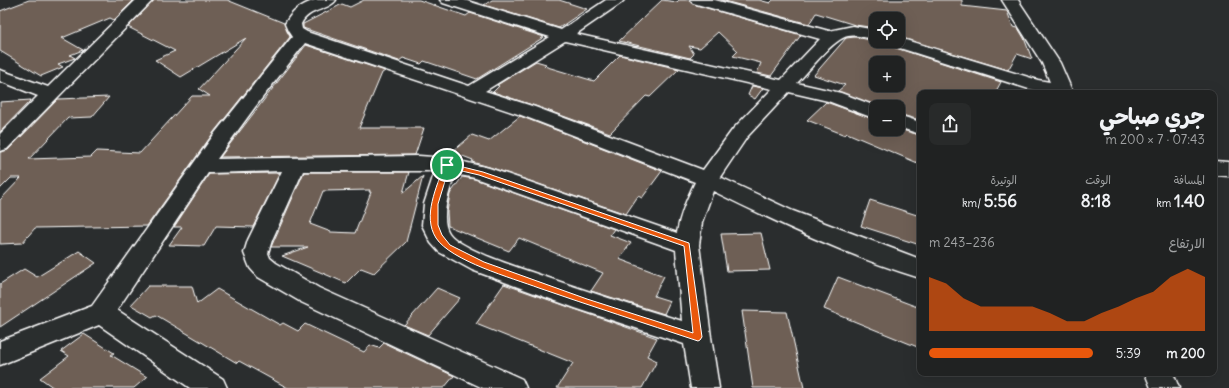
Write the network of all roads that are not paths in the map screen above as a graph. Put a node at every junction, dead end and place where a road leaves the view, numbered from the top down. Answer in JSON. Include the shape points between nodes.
{"nodes":[{"id":1,"x":145,"y":0,"type":"edge"},
{"id":2,"x":328,"y":0,"type":"edge"},
{"id":3,"x":448,"y":0,"type":"edge"},
{"id":4,"x":616,"y":0,"type":"edge"},
{"id":5,"x":698,"y":0,"type":"edge"},
{"id":6,"x":1010,"y":0,"type":"edge"},
{"id":7,"x":869,"y":34,"type":"edge"},
{"id":8,"x":302,"y":36,"type":"junction"},
{"id":9,"x":563,"y":36,"type":"junction"},
{"id":10,"x":831,"y":37,"type":"junction"},
{"id":11,"x":905,"y":45,"type":"edge"},
{"id":12,"x":0,"y":75,"type":"edge"},
{"id":13,"x":785,"y":87,"type":"junction"},
{"id":14,"x":1058,"y":90,"type":"edge"},
{"id":15,"x":1063,"y":90,"type":"edge"},
{"id":16,"x":471,"y":92,"type":"junction"},
{"id":17,"x":49,"y":94,"type":"junction"},
{"id":18,"x":869,"y":110,"type":"edge"},
{"id":19,"x":905,"y":123,"type":"edge"},
{"id":20,"x":917,"y":127,"type":"edge"},
{"id":21,"x":0,"y":145,"type":"edge"},
{"id":22,"x":296,"y":164,"type":"junction"},
{"id":23,"x":447,"y":165,"type":"junction"},
{"id":24,"x":202,"y":166,"type":"junction"},
{"id":25,"x":1217,"y":168,"type":"edge"},
{"id":26,"x":1229,"y":169,"type":"edge"},
{"id":27,"x":707,"y":179,"type":"junction"},
{"id":28,"x":687,"y":245,"type":"junction"},
{"id":29,"x":917,"y":268,"type":"edge"},
{"id":30,"x":101,"y":313,"type":"junction"},
{"id":31,"x":698,"y":337,"type":"junction"},
{"id":32,"x":0,"y":353,"type":"edge"},
{"id":33,"x":1160,"y":376,"type":"edge"},
{"id":34,"x":214,"y":388,"type":"edge"},
{"id":35,"x":512,"y":388,"type":"edge"},
{"id":36,"x":705,"y":388,"type":"edge"},
{"id":37,"x":1165,"y":388,"type":"edge"}],
"edges":[{"from":1,"to":17,"type":"street"},
{"from":2,"to":8,"type":"street","via":[[296,17],[293,28]]},
{"from":3,"to":9,"type":"street"},
{"from":4,"to":9,"type":"street"},
{"from":5,"to":10,"type":"street"},
{"from":6,"to":15,"type":"street","via":[[1051,63]]},
{"from":7,"to":10,"type":"street","via":[[850,30]]},
{"from":8,"to":16,"type":"street"},
{"from":8,"to":24,"type":"street","via":[[260,85]]},
{"from":9,"to":13,"type":"street"},
{"from":9,"to":16,"type":"street"},
{"from":10,"to":13,"type":"street"},
{"from":11,"to":14,"type":"street"},
{"from":12,"to":17,"type":"street"},
{"from":13,"to":18,"type":"street","via":[[809,91]]},
{"from":13,"to":27,"type":"street","via":[[740,133]]},
{"from":16,"to":27,"type":"street"},
{"from":17,"to":21,"type":"street"},
{"from":19,"to":20,"type":"street"},
{"from":22,"to":23,"type":"street"},
{"from":22,"to":24,"type":"street"},
{"from":22,"to":35,"type":"street","via":[[260,240],[256,253],[259,262],[267,270],[310,295]]},
{"from":23,"to":28,"type":"street","via":[[481,173]]},
{"from":23,"to":31,"type":"street","via":[[435,204],[434,225],[439,237],[447,246],[481,264],[584,301]]},
{"from":24,"to":30,"type":"street"},
{"from":25,"to":26,"type":"street"},
{"from":27,"to":28,"type":"street","via":[[690,222]]},
{"from":27,"to":29,"type":"street","via":[[785,217]]},
{"from":28,"to":31,"type":"street"},
{"from":30,"to":32,"type":"street"},
{"from":30,"to":34,"type":"street"},
{"from":31,"to":36,"type":"street"},
{"from":33,"to":37,"type":"street"}]}
